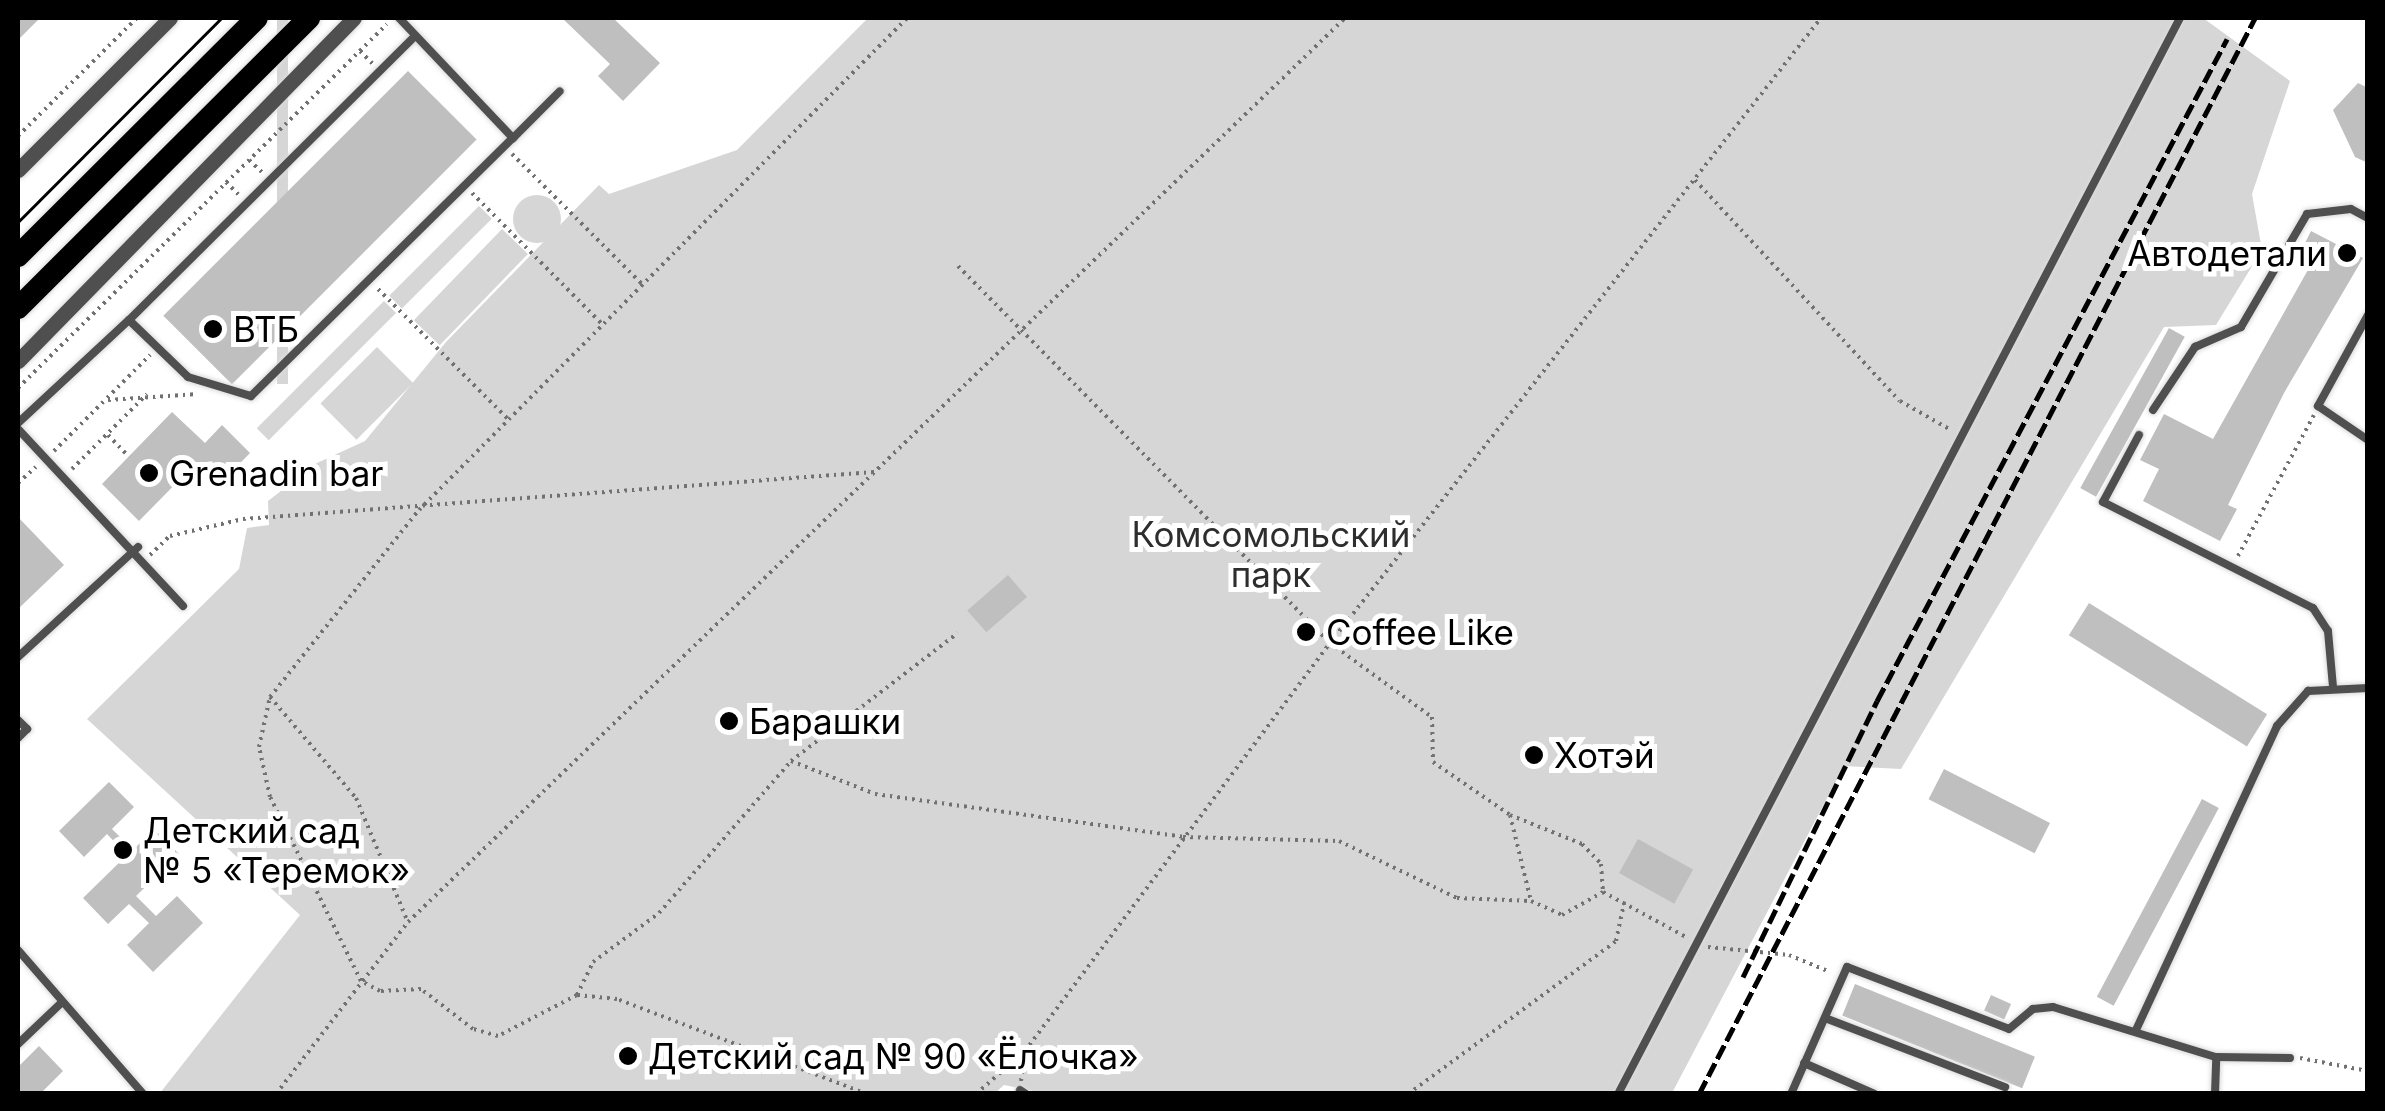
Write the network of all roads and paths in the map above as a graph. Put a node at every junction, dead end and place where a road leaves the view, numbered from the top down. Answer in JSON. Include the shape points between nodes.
{"nodes":[{"id":1,"x":137,"y":18,"type":"edge"},
{"id":2,"x":170,"y":18,"type":"edge"},
{"id":3,"x":257,"y":18,"type":"edge"},
{"id":4,"x":308,"y":18,"type":"edge"},
{"id":5,"x":354,"y":18,"type":"edge"},
{"id":6,"x":396,"y":18,"type":"edge"},
{"id":7,"x":907,"y":18,"type":"edge"},
{"id":8,"x":1345,"y":18,"type":"edge"},
{"id":9,"x":1820,"y":18,"type":"edge"},
{"id":10,"x":2180,"y":18,"type":"edge"},
{"id":11,"x":413,"y":38,"type":"junction"},
{"id":12,"x":560,"y":91,"type":"dead end"},
{"id":13,"x":18,"y":136,"type":"edge"},
{"id":14,"x":513,"y":138,"type":"junction"},
{"id":15,"x":504,"y":146,"type":"junction"},
{"id":16,"x":18,"y":170,"type":"edge"},
{"id":17,"x":1693,"y":178,"type":"junction"},
{"id":18,"x":464,"y":186,"type":"junction"},
{"id":19,"x":2368,"y":218,"type":"edge"},
{"id":20,"x":18,"y":256,"type":"edge"},
{"id":21,"x":958,"y":266,"type":"dead end"},
{"id":22,"x":369,"y":280,"type":"junction"},
{"id":23,"x":642,"y":285,"type":"junction"},
{"id":24,"x":18,"y":308,"type":"edge"},
{"id":25,"x":2368,"y":315,"type":"edge"},
{"id":26,"x":129,"y":320,"type":"junction"},
{"id":27,"x":603,"y":324,"type":"junction"},
{"id":28,"x":1019,"y":328,"type":"junction"},
{"id":29,"x":157,"y":348,"type":"junction"},
{"id":30,"x":18,"y":361,"type":"edge"},
{"id":31,"x":18,"y":388,"type":"edge"},
{"id":32,"x":146,"y":394,"type":"junction"},
{"id":33,"x":223,"y":394,"type":"junction"},
{"id":34,"x":104,"y":400,"type":"junction"},
{"id":35,"x":2318,"y":406,"type":"junction"},
{"id":36,"x":2153,"y":410,"type":"dead end"},
{"id":37,"x":508,"y":420,"type":"junction"},
{"id":38,"x":18,"y":426,"type":"edge"},
{"id":39,"x":107,"y":434,"type":"junction"},
{"id":40,"x":2139,"y":436,"type":"dead end"},
{"id":41,"x":1964,"y":437,"type":"junction"},
{"id":42,"x":2368,"y":440,"type":"edge"},
{"id":43,"x":128,"y":457,"type":"dead end"},
{"id":44,"x":45,"y":460,"type":"junction"},
{"id":45,"x":876,"y":472,"type":"junction"},
{"id":46,"x":63,"y":478,"type":"junction"},
{"id":47,"x":18,"y":482,"type":"edge"},
{"id":48,"x":419,"y":510,"type":"junction"},
{"id":49,"x":134,"y":548,"type":"junction"},
{"id":50,"x":143,"y":562,"type":"junction"},
{"id":51,"x":2232,"y":567,"type":"junction"},
{"id":52,"x":184,"y":606,"type":"dead end"},
{"id":53,"x":958,"y":633,"type":"dead end"},
{"id":54,"x":1330,"y":643,"type":"junction"},
{"id":55,"x":18,"y":658,"type":"edge"},
{"id":56,"x":2333,"y":687,"type":"junction"},
{"id":57,"x":2368,"y":688,"type":"edge"},
{"id":58,"x":270,"y":697,"type":"junction"},
{"id":59,"x":18,"y":720,"type":"edge"},
{"id":60,"x":18,"y":738,"type":"edge"},
{"id":61,"x":791,"y":761,"type":"junction"},
{"id":62,"x":1510,"y":815,"type":"junction"},
{"id":63,"x":1182,"y":837,"type":"junction"},
{"id":64,"x":1603,"y":892,"type":"junction"},
{"id":65,"x":1531,"y":901,"type":"junction"},
{"id":66,"x":1624,"y":903,"type":"junction"},
{"id":67,"x":408,"y":922,"type":"junction"},
{"id":68,"x":1702,"y":946,"type":"junction"},
{"id":69,"x":18,"y":950,"type":"edge"},
{"id":70,"x":1842,"y":978,"type":"junction"},
{"id":71,"x":362,"y":981,"type":"junction"},
{"id":72,"x":577,"y":995,"type":"junction"},
{"id":73,"x":61,"y":1003,"type":"junction"},
{"id":74,"x":1824,"y":1018,"type":"junction"},
{"id":75,"x":2136,"y":1030,"type":"junction"},
{"id":76,"x":18,"y":1044,"type":"edge"},
{"id":77,"x":1025,"y":1051,"type":"junction"},
{"id":78,"x":2216,"y":1057,"type":"junction"},
{"id":79,"x":2290,"y":1058,"type":"joint"},
{"id":80,"x":1804,"y":1064,"type":"junction"},
{"id":81,"x":2368,"y":1071,"type":"edge"},
{"id":82,"x":2005,"y":1087,"type":"dead end"},
{"id":83,"x":1023,"y":1092,"type":"edge"},
{"id":84,"x":144,"y":1094,"type":"edge"},
{"id":85,"x":276,"y":1094,"type":"edge"},
{"id":86,"x":866,"y":1094,"type":"edge"},
{"id":87,"x":976,"y":1094,"type":"edge"},
{"id":88,"x":1408,"y":1094,"type":"edge"},
{"id":89,"x":1618,"y":1094,"type":"edge"},
{"id":90,"x":1791,"y":1094,"type":"edge"},
{"id":91,"x":1875,"y":1094,"type":"edge"},
{"id":92,"x":2215,"y":1094,"type":"edge"}],
"edges":[{"from":1,"to":13,"type":"path"},
{"from":2,"to":16,"type":"street"},
{"from":3,"to":20,"type":"main road"},
{"from":4,"to":24,"type":"main road"},
{"from":5,"to":30,"type":"street"},
{"from":6,"to":11,"type":"lane"},
{"from":6,"to":31,"type":"path"},
{"from":7,"to":23,"type":"path"},
{"from":8,"to":28,"type":"path"},
{"from":9,"to":17,"type":"path"},
{"from":10,"to":41,"type":"lane"},
{"from":11,"to":14,"type":"lane"},
{"from":11,"to":26,"type":"lane"},
{"from":12,"to":14,"type":"lane"},
{"from":14,"to":15,"type":"lane"},
{"from":15,"to":18,"type":"lane"},
{"from":15,"to":23,"type":"path"},
{"from":17,"to":41,"type":"path","via":[[1900,401]]},
{"from":17,"to":54,"type":"path"},
{"from":18,"to":22,"type":"lane"},
{"from":18,"to":27,"type":"path"},
{"from":19,"to":36,"type":"lane","via":[[2351,209],[2307,214],[2242,327],[2195,347]]},
{"from":21,"to":28,"type":"path"},
{"from":22,"to":33,"type":"lane","via":[[257,392]]},
{"from":22,"to":37,"type":"path"},
{"from":23,"to":27,"type":"path"},
{"from":25,"to":35,"type":"lane"},
{"from":26,"to":29,"type":"lane"},
{"from":26,"to":38,"type":"lane"},
{"from":27,"to":37,"type":"path"},
{"from":28,"to":45,"type":"path"},
{"from":28,"to":54,"type":"path"},
{"from":29,"to":33,"type":"lane"},
{"from":29,"to":34,"type":"path"},
{"from":32,"to":33,"type":"path"},
{"from":32,"to":34,"type":"path"},
{"from":32,"to":39,"type":"path"},
{"from":34,"to":44,"type":"path"},
{"from":35,"to":42,"type":"lane"},
{"from":35,"to":51,"type":"path"},
{"from":37,"to":48,"type":"path"},
{"from":38,"to":44,"type":"lane"},
{"from":39,"to":43,"type":"path"},
{"from":39,"to":46,"type":"path"},
{"from":40,"to":51,"type":"lane","via":[[2103,502]]},
{"from":41,"to":68,"type":"lane"},
{"from":44,"to":46,"type":"lane"},
{"from":44,"to":47,"type":"path"},
{"from":45,"to":48,"type":"path"},
{"from":45,"to":67,"type":"path"},
{"from":46,"to":49,"type":"lane"},
{"from":48,"to":50,"type":"path","via":[[243,520],[170,536]]},
{"from":48,"to":58,"type":"path"},
{"from":49,"to":50,"type":"lane"},
{"from":49,"to":55,"type":"lane"},
{"from":50,"to":52,"type":"lane"},
{"from":51,"to":56,"type":"lane","via":[[2313,608],[2328,631]]},
{"from":53,"to":61,"type":"path"},
{"from":54,"to":62,"type":"path","via":[[1432,717],[1433,762]]},
{"from":54,"to":63,"type":"path"},
{"from":56,"to":57,"type":"lane"},
{"from":56,"to":75,"type":"lane","via":[[2308,691],[2277,726]]},
{"from":58,"to":67,"type":"path","via":[[356,798]]},
{"from":58,"to":71,"type":"path","via":[[259,747],[270,797]]},
{"from":59,"to":60,"type":"lane","via":[[26,729]]},
{"from":61,"to":63,"type":"path","via":[[874,794]]},
{"from":61,"to":72,"type":"path","via":[[659,912],[593,962]]},
{"from":62,"to":64,"type":"path","via":[[1594,853]]},
{"from":62,"to":65,"type":"path"},
{"from":63,"to":65,"type":"path","via":[[1339,841],[1457,898]]},
{"from":63,"to":77,"type":"path"},
{"from":64,"to":65,"type":"path","via":[[1562,915]]},
{"from":64,"to":66,"type":"path"},
{"from":66,"to":68,"type":"path"},
{"from":66,"to":88,"type":"path","via":[[1616,941]]},
{"from":67,"to":71,"type":"path"},
{"from":68,"to":70,"type":"path","via":[[1789,955]]},
{"from":68,"to":89,"type":"lane"},
{"from":69,"to":73,"type":"lane"},
{"from":70,"to":74,"type":"lane"},
{"from":70,"to":75,"type":"lane","via":[[1848,967],[2009,1029],[2033,1009],[2054,1007]]},
{"from":71,"to":72,"type":"path","via":[[380,991],[421,988],[473,1029],[498,1036]]},
{"from":71,"to":85,"type":"path"},
{"from":72,"to":86,"type":"path","via":[[666,1010]]},
{"from":73,"to":76,"type":"lane"},
{"from":73,"to":84,"type":"lane"},
{"from":74,"to":80,"type":"lane"},
{"from":74,"to":82,"type":"lane"},
{"from":75,"to":78,"type":"lane"},
{"from":77,"to":83,"type":"path"},
{"from":77,"to":87,"type":"path"},
{"from":78,"to":79,"type":"lane"},
{"from":78,"to":92,"type":"lane"},
{"from":79,"to":81,"type":"path"},
{"from":80,"to":90,"type":"lane"},
{"from":80,"to":91,"type":"lane"}]}
